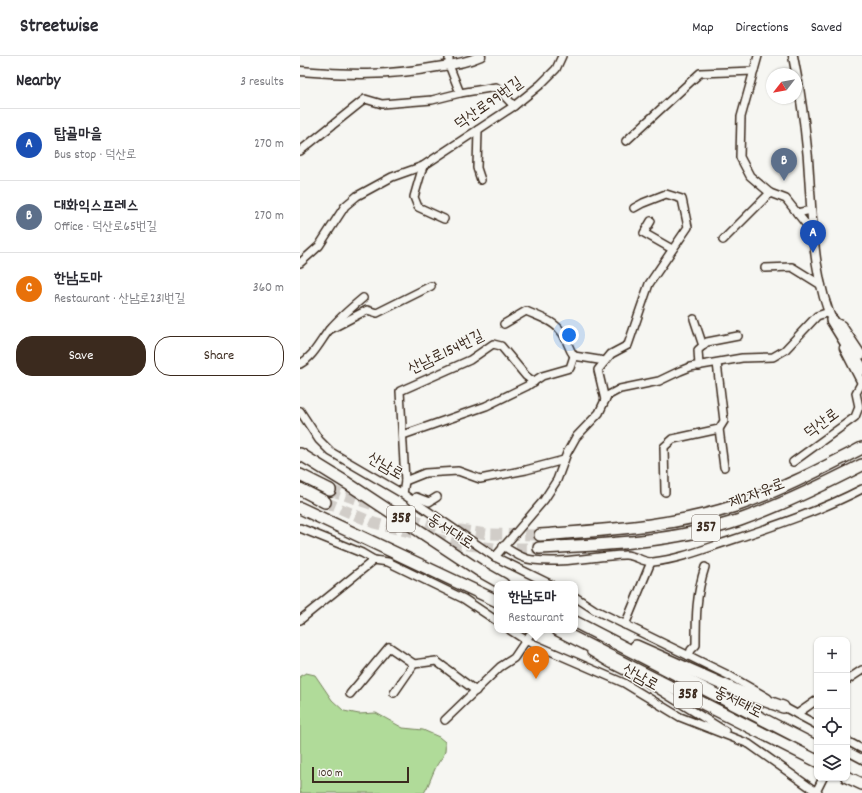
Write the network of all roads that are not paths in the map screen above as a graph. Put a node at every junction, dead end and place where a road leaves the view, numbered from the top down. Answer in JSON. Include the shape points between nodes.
{"nodes":[{"id":1,"x":449,"y":56,"type":"edge"},
{"id":2,"x":481,"y":56,"type":"edge"},
{"id":3,"x":562,"y":56,"type":"edge"},
{"id":4,"x":758,"y":56,"type":"edge"},
{"id":5,"x":793,"y":56,"type":"edge"},
{"id":6,"x":450,"y":65,"type":"junction"},
{"id":7,"x":300,"y":71,"type":"edge"},
{"id":8,"x":754,"y":72,"type":"junction"},
{"id":9,"x":460,"y":93,"type":"junction"},
{"id":10,"x":514,"y":106,"type":"junction"},
{"id":11,"x":478,"y":130,"type":"junction"},
{"id":12,"x":626,"y":141,"type":"dead end"},
{"id":13,"x":300,"y":151,"type":"edge"},
{"id":14,"x":423,"y":166,"type":"junction"},
{"id":15,"x":481,"y":180,"type":"dead end"},
{"id":16,"x":770,"y":193,"type":"junction"},
{"id":17,"x":634,"y":208,"type":"dead end"},
{"id":18,"x":811,"y":210,"type":"junction"},
{"id":19,"x":797,"y":213,"type":"junction"},
{"id":20,"x":444,"y":219,"type":"dead end"},
{"id":21,"x":651,"y":221,"type":"dead end"},
{"id":22,"x":814,"y":233,"type":"junction"},
{"id":23,"x":723,"y":240,"type":"dead end"},
{"id":24,"x":672,"y":249,"type":"junction"},
{"id":25,"x":300,"y":263,"type":"edge"},
{"id":26,"x":765,"y":268,"type":"dead end"},
{"id":27,"x":821,"y":285,"type":"junction"},
{"id":28,"x":431,"y":286,"type":"dead end"},
{"id":29,"x":363,"y":298,"type":"dead end"},
{"id":30,"x":830,"y":316,"type":"junction"},
{"id":31,"x":694,"y":319,"type":"dead end"},
{"id":32,"x":504,"y":324,"type":"dead end"},
{"id":33,"x":328,"y":330,"type":"junction"},
{"id":34,"x":738,"y":336,"type":"dead end"},
{"id":35,"x":703,"y":346,"type":"junction"},
{"id":36,"x":862,"y":355,"type":"edge"},
{"id":37,"x":574,"y":356,"type":"junction"},
{"id":38,"x":605,"y":361,"type":"junction"},
{"id":39,"x":717,"y":363,"type":"junction"},
{"id":40,"x":300,"y":364,"type":"edge"},
{"id":41,"x":699,"y":366,"type":"junction"},
{"id":42,"x":862,"y":368,"type":"edge"},
{"id":43,"x":534,"y":382,"type":"junction"},
{"id":44,"x":862,"y":383,"type":"edge"},
{"id":45,"x":605,"y":400,"type":"junction"},
{"id":46,"x":300,"y":411,"type":"edge"},
{"id":47,"x":719,"y":429,"type":"junction"},
{"id":48,"x":402,"y":435,"type":"junction"},
{"id":49,"x":862,"y":448,"type":"edge"},
{"id":50,"x":300,"y":454,"type":"edge"},
{"id":51,"x":564,"y":460,"type":"junction"},
{"id":52,"x":793,"y":462,"type":"dead end"},
{"id":53,"x":862,"y":464,"type":"edge"},
{"id":54,"x":724,"y":467,"type":"dead end"},
{"id":55,"x":300,"y":475,"type":"edge"},
{"id":56,"x":405,"y":481,"type":"junction"},
{"id":57,"x":300,"y":489,"type":"edge"},
{"id":58,"x":862,"y":489,"type":"edge"},
{"id":59,"x":330,"y":490,"type":"tunnel mouth"},
{"id":60,"x":665,"y":492,"type":"dead end"},
{"id":61,"x":403,"y":494,"type":"junction"},
{"id":62,"x":437,"y":496,"type":"dead end"},
{"id":63,"x":412,"y":501,"type":"junction"},
{"id":64,"x":325,"y":502,"type":"tunnel mouth"},
{"id":65,"x":300,"y":508,"type":"edge"},
{"id":66,"x":300,"y":528,"type":"edge"},
{"id":67,"x":540,"y":535,"type":"tunnel mouth"},
{"id":68,"x":503,"y":546,"type":"junction"},
{"id":69,"x":539,"y":548,"type":"tunnel mouth"},
{"id":70,"x":495,"y":557,"type":"junction"},
{"id":71,"x":374,"y":560,"type":"junction"},
{"id":72,"x":651,"y":562,"type":"junction"},
{"id":73,"x":706,"y":566,"type":"dead end"},
{"id":74,"x":498,"y":581,"type":"edge"},
{"id":75,"x":544,"y":581,"type":"edge"},
{"id":76,"x":578,"y":598,"type":"edge"},
{"id":77,"x":494,"y":601,"type":"edge"},
{"id":78,"x":494,"y":619,"type":"edge"},
{"id":79,"x":578,"y":619,"type":"edge"},
{"id":80,"x":300,"y":620,"type":"edge"},
{"id":81,"x":578,"y":624,"type":"edge"},
{"id":82,"x":625,"y":625,"type":"junction"},
{"id":83,"x":515,"y":633,"type":"edge"},
{"id":84,"x":531,"y":633,"type":"edge"},
{"id":85,"x":563,"y":633,"type":"edge"},
{"id":86,"x":564,"y":633,"type":"edge"},
{"id":87,"x":527,"y":641,"type":"junction"},
{"id":88,"x":689,"y":656,"type":"junction"},
{"id":89,"x":414,"y":664,"type":"junction"},
{"id":90,"x":862,"y":670,"type":"edge"},
{"id":91,"x":850,"y":678,"type":"edge"},
{"id":92,"x":476,"y":691,"type":"junction"},
{"id":93,"x":394,"y":693,"type":"dead end"},
{"id":94,"x":350,"y":694,"type":"dead end"},
{"id":95,"x":814,"y":702,"type":"edge"},
{"id":96,"x":783,"y":707,"type":"junction"},
{"id":97,"x":797,"y":714,"type":"junction"},
{"id":98,"x":445,"y":720,"type":"dead end"},
{"id":99,"x":814,"y":723,"type":"edge"},
{"id":100,"x":850,"y":743,"type":"edge"},
{"id":101,"x":749,"y":744,"type":"junction"},
{"id":102,"x":814,"y":745,"type":"edge"},
{"id":103,"x":862,"y":749,"type":"edge"},
{"id":104,"x":814,"y":760,"type":"edge"},
{"id":105,"x":850,"y":764,"type":"edge"},
{"id":106,"x":862,"y":770,"type":"edge"},
{"id":107,"x":850,"y":778,"type":"edge"},
{"id":108,"x":862,"y":784,"type":"edge"},
{"id":109,"x":818,"y":790,"type":"edge"}],
"edges":[{"from":1,"to":6,"type":"street"},
{"from":2,"to":6,"type":"street"},
{"from":3,"to":10,"type":"street","name":"덕산로99번길","via":[[556,69]]},
{"from":4,"to":8,"type":"street"},
{"from":5,"to":18,"type":"street","name":"덕산로","via":[[803,118]]},
{"from":6,"to":7,"type":"street","via":[[402,74],[357,76]]},
{"from":6,"to":9,"type":"street"},
{"from":8,"to":12,"type":"street","via":[[700,73]]},
{"from":8,"to":16,"type":"street","via":[[741,117],[740,157],[750,176]]},
{"from":9,"to":10,"type":"street","via":[[496,87]]},
{"from":9,"to":13,"type":"street","via":[[432,100],[382,104],[365,99]]},
{"from":10,"to":11,"type":"street","name":"덕산로99번길"},
{"from":11,"to":14,"type":"street","name":"덕산로99번길"},
{"from":11,"to":15,"type":"street","via":[[478,168]]},
{"from":14,"to":20,"type":"street","via":[[414,197],[418,208]]},
{"from":14,"to":25,"type":"street","name":"덕산로99번길","via":[[357,196],[345,206],[319,246]]},
{"from":16,"to":19,"type":"street","via":[[786,199]]},
{"from":16,"to":23,"type":"street"},
{"from":17,"to":24,"type":"street","via":[[666,194],[682,199],[688,227]]},
{"from":18,"to":19,"type":"street"},
{"from":18,"to":22,"type":"street","name":"덕산로"},
{"from":19,"to":22,"type":"street"},
{"from":21,"to":24,"type":"street","via":[[644,233]]},
{"from":22,"to":27,"type":"street","name":"덕산로"},
{"from":24,"to":38,"type":"street","via":[[649,284],[628,345],[611,354]]},
{"from":26,"to":27,"type":"street","via":[[792,267]]},
{"from":27,"to":30,"type":"street","name":"덕산로"},
{"from":28,"to":33,"type":"street","via":[[377,313],[367,310]]},
{"from":29,"to":33,"type":"street"},
{"from":30,"to":36,"type":"street","via":[[842,325]]},
{"from":30,"to":39,"type":"street","via":[[817,316],[774,357],[742,358]]},
{"from":30,"to":42,"type":"highway"},
{"from":30,"to":44,"type":"street","name":"덕산로"},
{"from":31,"to":35,"type":"street"},
{"from":32,"to":37,"type":"street","via":[[526,311],[554,323]]},
{"from":33,"to":40,"type":"street","via":[[315,350]]},
{"from":34,"to":35,"type":"street","via":[[706,342]]},
{"from":35,"to":41,"type":"street","via":[[698,350]]},
{"from":37,"to":38,"type":"street"},
{"from":37,"to":43,"type":"street","via":[[570,368],[542,376]]},
{"from":38,"to":45,"type":"street","via":[[598,370]]},
{"from":39,"to":41,"type":"street"},
{"from":39,"to":47,"type":"street","via":[[724,421]]},
{"from":41,"to":45,"type":"street","via":[[659,381],[620,389],[607,396]]},
{"from":43,"to":48,"type":"street","via":[[486,406]]},
{"from":43,"to":48,"type":"street","name":"산남로154번길","via":[[501,346],[493,344],[470,360],[400,391]]},
{"from":44,"to":52,"type":"street","name":"덕산로","via":[[856,393],[860,407],[855,417]]},
{"from":45,"to":51,"type":"street","via":[[599,413],[576,437]]},
{"from":46,"to":61,"type":"street","name":"산남로","via":[[319,440],[331,452]]},
{"from":47,"to":54,"type":"street"},
{"from":47,"to":60,"type":"street","via":[[673,439],[664,447]]},
{"from":48,"to":56,"type":"street","name":"산남로154번길"},
{"from":49,"to":67,"type":"highway","name":"제2자유로","number":"357","via":[[735,506],[673,521]]},
{"from":50,"to":74,"type":"highway","name":"동서대로","number":"358"},
{"from":51,"to":56,"type":"street","via":[[480,479],[458,471],[425,473]]},
{"from":51,"to":68,"type":"street","via":[[557,480],[544,500]]},
{"from":53,"to":69,"type":"highway","name":"제2자유로","number":"357","via":[[800,495],[740,520],[676,536],[616,544]]},
{"from":55,"to":59,"type":"highway"},
{"from":56,"to":61,"type":"street","name":"산남로154번길"},
{"from":57,"to":64,"type":"highway"},
{"from":58,"to":72,"type":"street","via":[[832,503],[705,550]]},
{"from":61,"to":63,"type":"street","name":"산남로"},
{"from":62,"to":63,"type":"street","via":[[429,502],[416,497]]},
{"from":63,"to":70,"type":"street","name":"산남로"},
{"from":65,"to":77,"type":"highway","number":"358"},
{"from":66,"to":71,"type":"street"},
{"from":68,"to":70,"type":"street"},
{"from":68,"to":72,"type":"street","via":[[533,560],[589,559],[626,554]]},
{"from":70,"to":75,"type":"street","name":"산남로"},
{"from":71,"to":78,"type":"street","via":[[388,562],[464,599]]},
{"from":71,"to":80,"type":"street","via":[[370,566]]},
{"from":72,"to":82,"type":"street"},
{"from":73,"to":88,"type":"street","via":[[699,586],[696,608],[696,645]]},
{"from":76,"to":82,"type":"street"},
{"from":79,"to":96,"type":"highway","via":[[740,692]]},
{"from":81,"to":102,"type":"highway","name":"동서대로","number":"358"},
{"from":82,"to":88,"type":"street"},
{"from":83,"to":87,"type":"street","name":"산남로"},
{"from":84,"to":87,"type":"street"},
{"from":85,"to":101,"type":"street","via":[[609,663]]},
{"from":86,"to":104,"type":"highway","name":"동서대로","number":"358"},
{"from":87,"to":92,"type":"street","via":[[514,658],[500,667]]},
{"from":87,"to":101,"type":"street","name":"산남로","via":[[624,683],[680,718]]},
{"from":88,"to":96,"type":"street"},
{"from":89,"to":92,"type":"street","via":[[436,661]]},
{"from":89,"to":93,"type":"street"},
{"from":89,"to":94,"type":"street","via":[[389,647]]},
{"from":90,"to":91,"type":"street"},
{"from":92,"to":98,"type":"street"},
{"from":95,"to":97,"type":"street"},
{"from":96,"to":97,"type":"street"},
{"from":97,"to":99,"type":"street"},
{"from":100,"to":103,"type":"street"},
{"from":101,"to":109,"type":"street","name":"산남로"},
{"from":105,"to":106,"type":"highway"},
{"from":107,"to":108,"type":"highway"}]}
